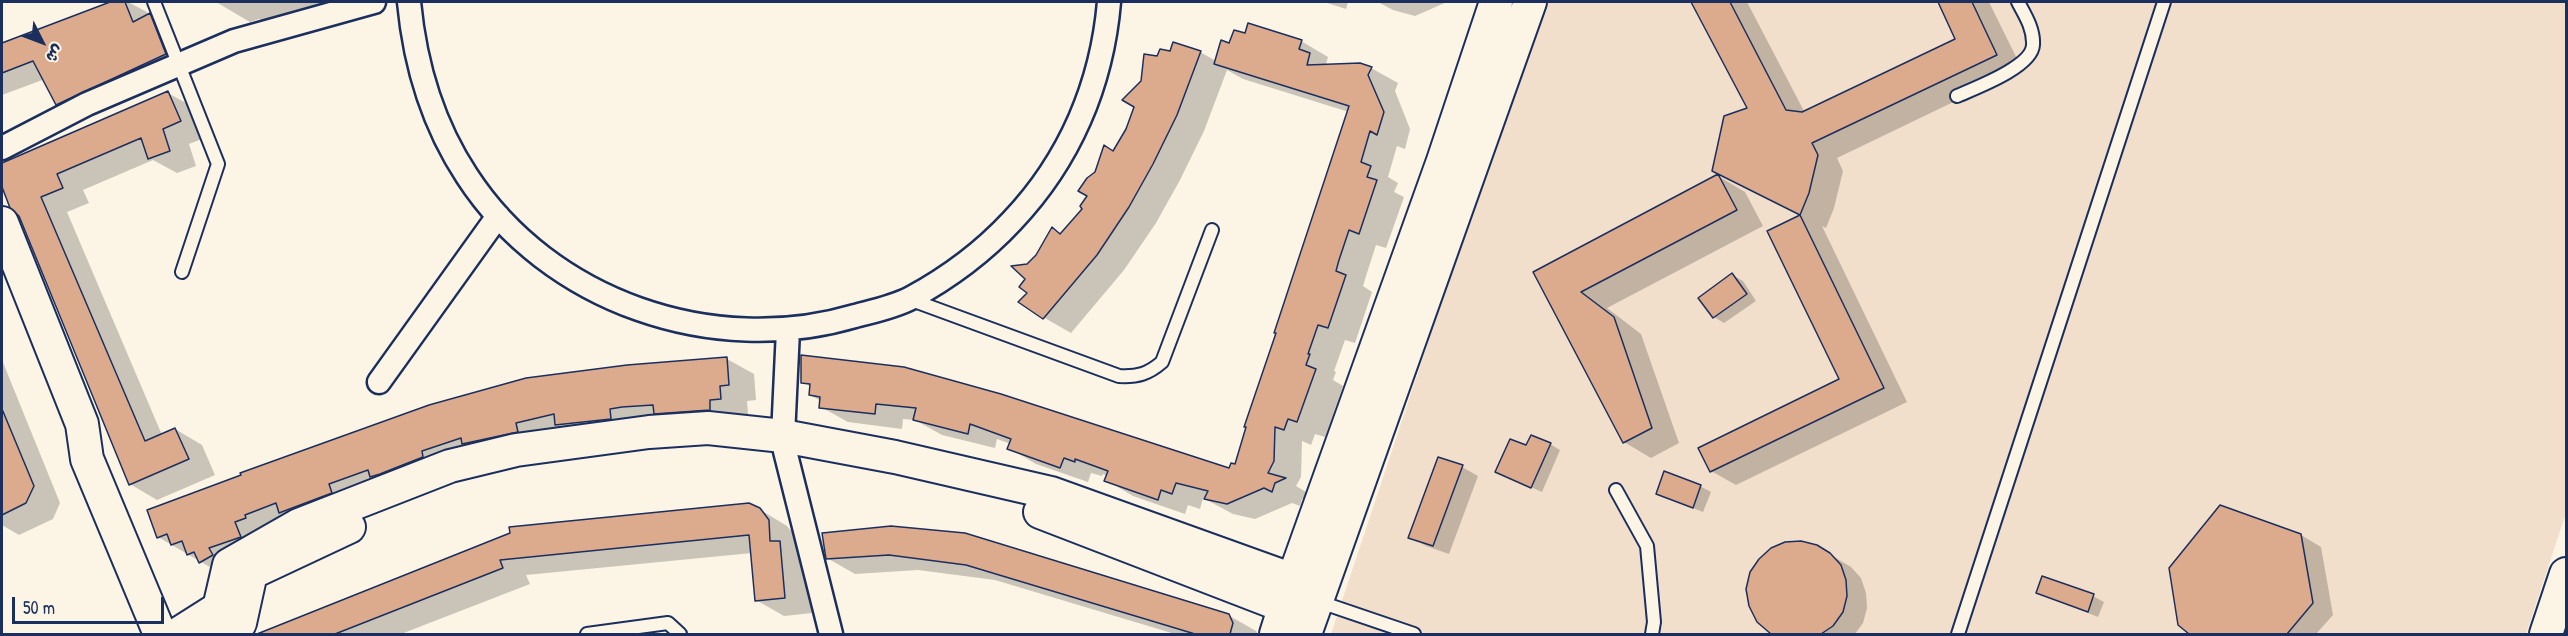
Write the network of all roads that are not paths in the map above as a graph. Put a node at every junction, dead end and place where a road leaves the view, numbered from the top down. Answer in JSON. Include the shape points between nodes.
{"nodes":[{"id":1,"x":154,"y":2,"type":"edge"},
{"id":2,"x":374,"y":2,"type":"edge"},
{"id":3,"x":409,"y":2,"type":"edge"},
{"id":4,"x":1109,"y":2,"type":"edge"},
{"id":5,"x":1496,"y":2,"type":"edge"},
{"id":6,"x":1530,"y":2,"type":"edge"},
{"id":7,"x":2018,"y":2,"type":"edge"},
{"id":8,"x":2164,"y":2,"type":"edge"},
{"id":9,"x":179,"y":65,"type":"junction"},
{"id":10,"x":1957,"y":96,"type":"dead end"},
{"id":11,"x":2,"y":148,"type":"edge"},
{"id":12,"x":498,"y":216,"type":"junction"},
{"id":13,"x":2,"y":223,"type":"edge"},
{"id":14,"x":1212,"y":230,"type":"dead end"},
{"id":15,"x":182,"y":272,"type":"dead end"},
{"id":16,"x":2,"y":281,"type":"edge"},
{"id":17,"x":909,"y":299,"type":"junction"},
{"id":18,"x":788,"y":330,"type":"junction"},
{"id":19,"x":379,"y":382,"type":"dead end"},
{"id":20,"x":784,"y":443,"type":"junction"},
{"id":21,"x":87,"y":459,"type":"junction"},
{"id":22,"x":1616,"y":490,"type":"dead end"},
{"id":23,"x":2566,"y":574,"type":"edge"},
{"id":24,"x":1317,"y":602,"type":"junction"},
{"id":25,"x":1284,"y":607,"type":"edge"},
{"id":26,"x":160,"y":634,"type":"edge"},
{"id":27,"x":178,"y":634,"type":"edge"},
{"id":28,"x":225,"y":634,"type":"edge"},
{"id":29,"x":587,"y":634,"type":"edge"},
{"id":30,"x":680,"y":634,"type":"edge"},
{"id":31,"x":831,"y":634,"type":"edge"},
{"id":32,"x":1305,"y":634,"type":"edge"},
{"id":33,"x":1414,"y":634,"type":"edge"},
{"id":34,"x":1652,"y":634,"type":"edge"},
{"id":35,"x":1958,"y":634,"type":"edge"},
{"id":36,"x":2546,"y":634,"type":"edge"}],
"edges":[{"from":1,"to":9,"type":"lane"},
{"from":2,"to":9,"type":"street","via":[[234,41]]},
{"from":3,"to":12,"type":"street","via":[[413,41],[425,89],[443,135]]},
{"from":4,"to":17,"type":"street","via":[[1095,78],[1079,123],[1057,164],[1030,202],[998,236],[962,266]]},
{"from":5,"to":25,"type":"main road"},
{"from":6,"to":24,"type":"main road"},
{"from":7,"to":10,"type":"lane","via":[[2031,26],[2031,52],[2015,68]]},
{"from":8,"to":35,"type":"lane"},
{"from":9,"to":11,"type":"street","via":[[87,104]]},
{"from":9,"to":15,"type":"lane","via":[[218,164]]},
{"from":12,"to":18,"type":"street","via":[[568,276],[651,315],[696,326]]},
{"from":12,"to":19,"type":"street"},
{"from":13,"to":21,"type":"main road","via":[[82,424]]},
{"from":14,"to":17,"type":"lane","via":[[1162,362],[1151,372],[1136,377],[1119,376]]},
{"from":16,"to":21,"type":"main road","via":[[65,433]]},
{"from":17,"to":18,"type":"street","via":[[834,323]]},
{"from":18,"to":20,"type":"street"},
{"from":20,"to":25,"type":"main road","via":[[1051,515]]},
{"from":20,"to":27,"type":"main road","via":[[708,428],[649,432],[516,450],[450,466],[299,525],[229,566],[219,608]]},
{"from":20,"to":28,"type":"main road","via":[[765,448],[672,447],[542,464],[459,483],[390,509],[251,573],[240,623]]},
{"from":20,"to":31,"type":"street"},
{"from":21,"to":26,"type":"main road"},
{"from":22,"to":34,"type":"lane","via":[[1647,546]]},
{"from":23,"to":36,"type":"main road"},
{"from":24,"to":25,"type":"main road"},
{"from":24,"to":32,"type":"main road"},
{"from":24,"to":33,"type":"lane"},
{"from":29,"to":30,"type":"lane","via":[[668,623]]}]}
